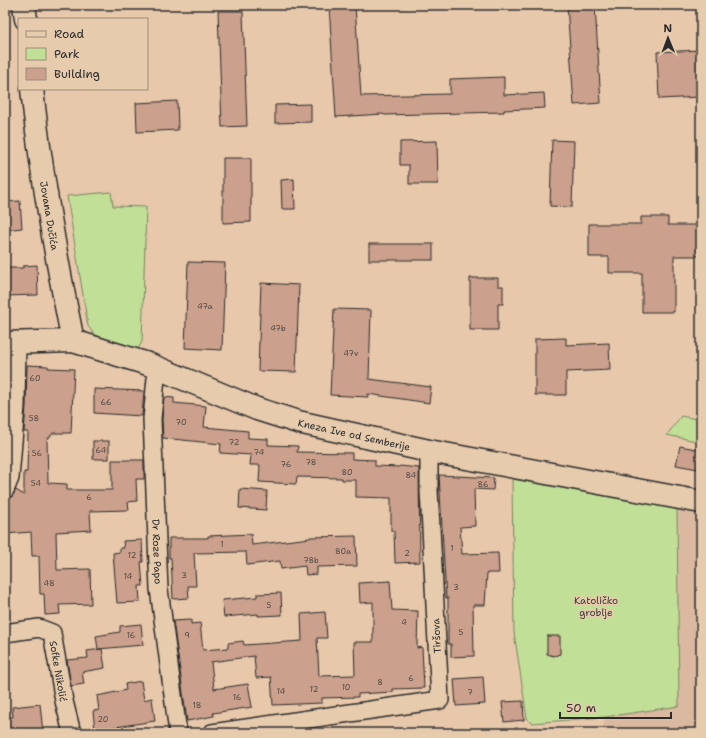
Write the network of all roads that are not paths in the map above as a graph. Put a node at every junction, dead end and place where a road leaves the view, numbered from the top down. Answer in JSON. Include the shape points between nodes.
{"nodes":[{"id":1,"x":24,"y":5,"type":"edge"},
{"id":2,"x":26,"y":18,"type":"edge"},
{"id":3,"x":32,"y":90,"type":"edge"},
{"id":4,"x":73,"y":341,"type":"junction"},
{"id":5,"x":11,"y":343,"type":"edge"},
{"id":6,"x":157,"y":368,"type":"junction"},
{"id":7,"x":428,"y":451,"type":"junction"},
{"id":8,"x":5,"y":490,"type":"edge"},
{"id":9,"x":701,"y":502,"type":"edge"},
{"id":10,"x":5,"y":633,"type":"edge"},
{"id":11,"x":320,"y":725,"type":"edge"},
{"id":12,"x":72,"y":733,"type":"edge"},
{"id":13,"x":178,"y":733,"type":"edge"},
{"id":14,"x":212,"y":733,"type":"edge"}],
"edges":[{"from":1,"to":2,"type":"street"},
{"from":3,"to":4,"type":"street","name":"Jovana Dučića","via":[[54,244]]},
{"from":4,"to":5,"type":"street","name":"Kneza Ive od Semberije"},
{"from":4,"to":6,"type":"street","name":"Kneza Ive od Semberije"},
{"from":5,"to":8,"type":"street","name":"Kneza Ive od Semberije","via":[[16,406],[10,478]]},
{"from":6,"to":7,"type":"street","name":"Kneza Ive od Semberije","via":[[257,409],[298,422]]},
{"from":6,"to":13,"type":"street","name":"Dr Roze Papo","via":[[152,419],[159,589]]},
{"from":7,"to":9,"type":"street","name":"Kneza Ive od Semberije"},
{"from":7,"to":11,"type":"street","name":"Tiršova","via":[[440,700]]},
{"from":10,"to":12,"type":"street","name":"Sofke Nikolić","via":[[39,628],[52,634]]},
{"from":11,"to":14,"type":"street","name":"Tiršova"}]}
